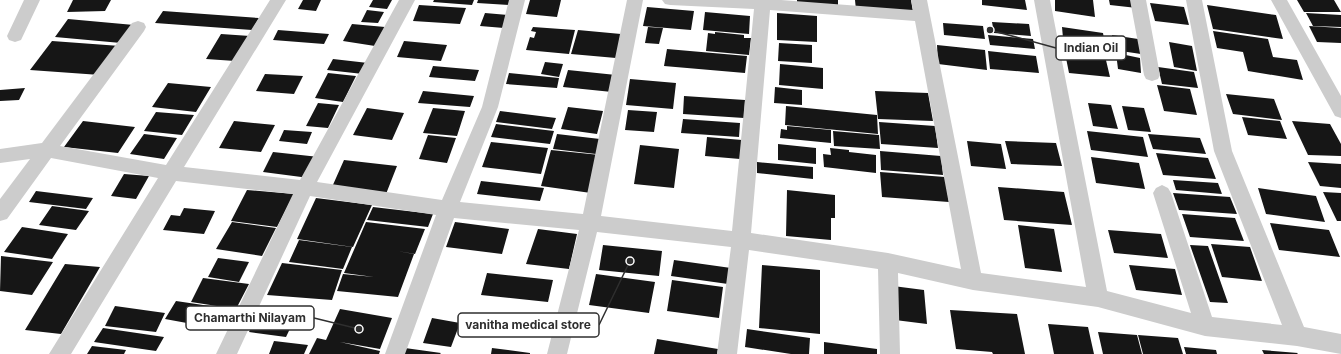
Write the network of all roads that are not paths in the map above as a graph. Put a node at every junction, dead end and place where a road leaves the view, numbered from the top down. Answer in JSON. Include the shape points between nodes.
{"nodes":[{"id":1,"x":32,"y":0,"type":"edge"},
{"id":2,"x":278,"y":0,"type":"edge"},
{"id":3,"x":406,"y":0,"type":"edge"},
{"id":4,"x":517,"y":0,"type":"edge"},
{"id":5,"x":635,"y":0,"type":"edge"},
{"id":6,"x":670,"y":0,"type":"edge"},
{"id":7,"x":1042,"y":0,"type":"edge"},
{"id":8,"x":1138,"y":0,"type":"edge"},
{"id":9,"x":1194,"y":0,"type":"edge"},
{"id":10,"x":1279,"y":0,"type":"edge"},
{"id":11,"x":762,"y":2,"type":"edge"},
{"id":12,"x":920,"y":8,"type":"edge"},
{"id":13,"x":138,"y":28,"type":"dead end"},
{"id":14,"x":15,"y":36,"type":"dead end"},
{"id":15,"x":1152,"y":75,"type":"dead end"},
{"id":16,"x":1341,"y":111,"type":"edge"},
{"id":17,"x":45,"y":150,"type":"junction"},
{"id":18,"x":0,"y":156,"type":"edge"},
{"id":19,"x":171,"y":173,"type":"junction"},
{"id":20,"x":305,"y":188,"type":"junction"},
{"id":21,"x":1162,"y":193,"type":"dead end"},
{"id":22,"x":448,"y":209,"type":"junction"},
{"id":23,"x":0,"y":213,"type":"edge"},
{"id":24,"x":590,"y":223,"type":"junction"},
{"id":25,"x":741,"y":240,"type":"junction"},
{"id":26,"x":888,"y":262,"type":"junction"},
{"id":27,"x":973,"y":281,"type":"junction"},
{"id":28,"x":1098,"y":298,"type":"junction"},
{"id":29,"x":1205,"y":326,"type":"junction"},
{"id":30,"x":1296,"y":336,"type":"junction"},
{"id":31,"x":1341,"y":344,"type":"edge"},
{"id":32,"x":58,"y":354,"type":"edge"},
{"id":33,"x":226,"y":354,"type":"edge"},
{"id":34,"x":395,"y":354,"type":"edge"},
{"id":35,"x":557,"y":354,"type":"edge"},
{"id":36,"x":727,"y":354,"type":"edge"},
{"id":37,"x":890,"y":354,"type":"edge"}],
"edges":[{"from":1,"to":14,"type":"street"},
{"from":2,"to":19,"type":"street"},
{"from":3,"to":20,"type":"street"},
{"from":4,"to":22,"type":"street","via":[[490,107]]},
{"from":5,"to":24,"type":"street"},
{"from":6,"to":11,"type":"street"},
{"from":7,"to":28,"type":"street"},
{"from":8,"to":15,"type":"street"},
{"from":9,"to":30,"type":"street","via":[[1224,151]]},
{"from":10,"to":16,"type":"street"},
{"from":11,"to":12,"type":"street"},
{"from":11,"to":25,"type":"street"},
{"from":12,"to":27,"type":"street"},
{"from":13,"to":17,"type":"street"},
{"from":17,"to":18,"type":"street"},
{"from":17,"to":19,"type":"street"},
{"from":17,"to":23,"type":"street"},
{"from":19,"to":20,"type":"street"},
{"from":19,"to":32,"type":"street"},
{"from":20,"to":22,"type":"street"},
{"from":20,"to":33,"type":"street"},
{"from":21,"to":29,"type":"street"},
{"from":22,"to":24,"type":"street"},
{"from":22,"to":34,"type":"street"},
{"from":24,"to":25,"type":"street"},
{"from":24,"to":35,"type":"street"},
{"from":25,"to":26,"type":"street"},
{"from":25,"to":36,"type":"street"},
{"from":26,"to":27,"type":"street"},
{"from":26,"to":37,"type":"street"},
{"from":27,"to":28,"type":"street"},
{"from":28,"to":29,"type":"street"},
{"from":29,"to":30,"type":"street"},
{"from":30,"to":31,"type":"street"}]}
